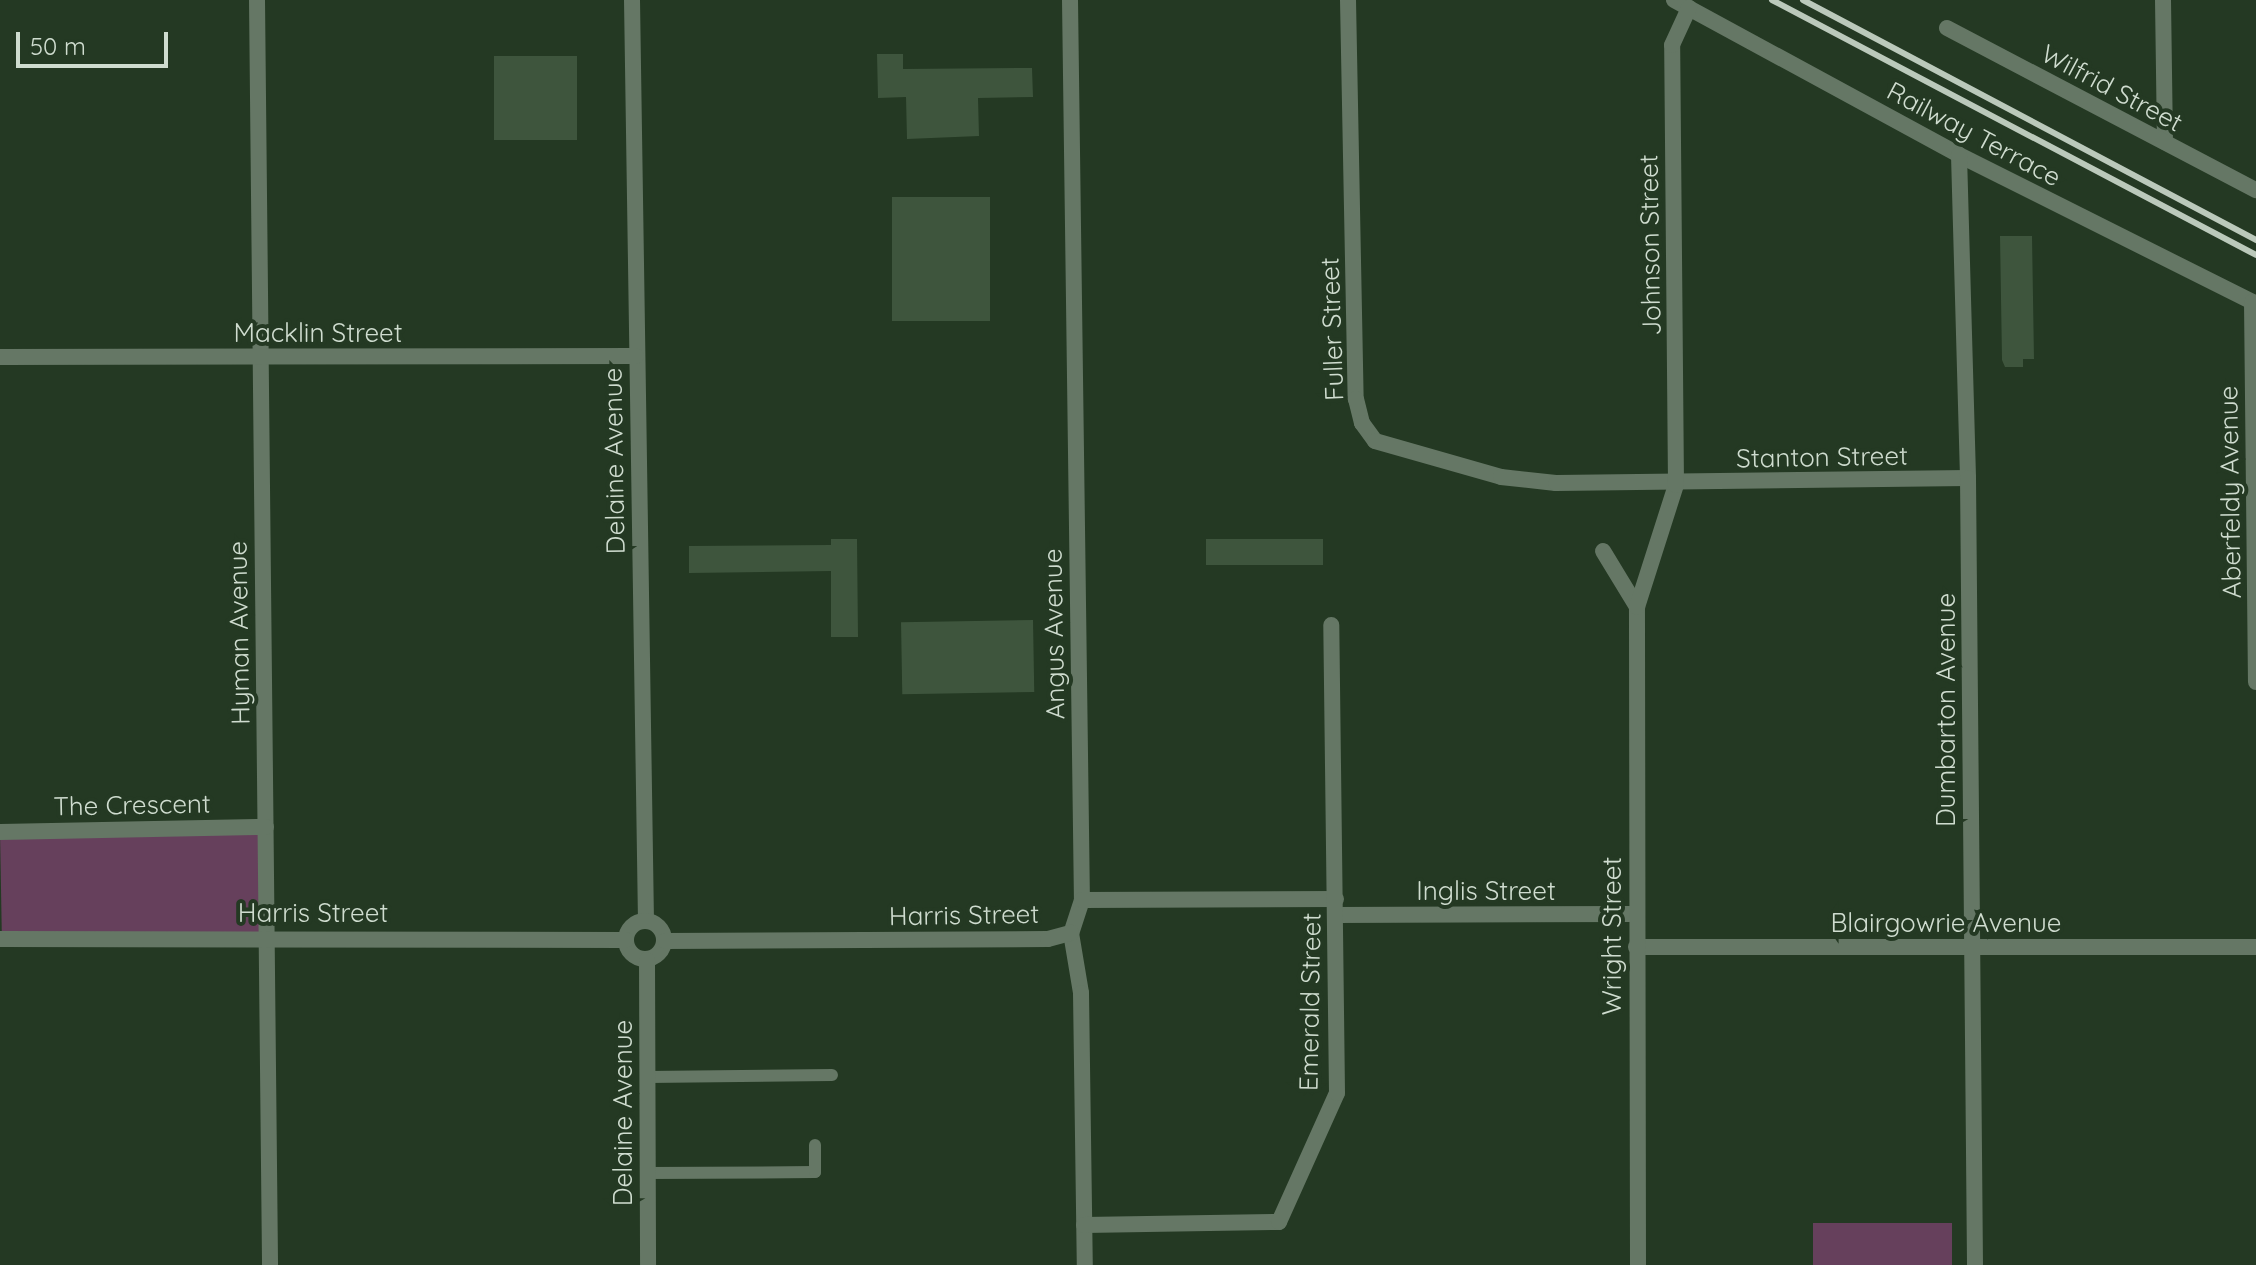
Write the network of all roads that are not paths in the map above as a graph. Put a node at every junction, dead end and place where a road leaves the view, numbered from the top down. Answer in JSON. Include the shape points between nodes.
{"nodes":[{"id":1,"x":257,"y":0,"type":"edge"},
{"id":2,"x":632,"y":0,"type":"edge"},
{"id":3,"x":1070,"y":0,"type":"edge"},
{"id":4,"x":1348,"y":0,"type":"edge"},
{"id":5,"x":2163,"y":0,"type":"edge"},
{"id":6,"x":1681,"y":4,"type":"edge"},
{"id":7,"x":1947,"y":28,"type":"dead end"},
{"id":8,"x":2165,"y":142,"type":"junction"},
{"id":9,"x":1959,"y":155,"type":"junction"},
{"id":10,"x":2256,"y":190,"type":"edge"},
{"id":11,"x":2254,"y":303,"type":"edge"},
{"id":12,"x":636,"y":356,"type":"junction"},
{"id":13,"x":0,"y":357,"type":"edge"},
{"id":14,"x":260,"y":357,"type":"junction"},
{"id":15,"x":1968,"y":478,"type":"junction"},
{"id":16,"x":1676,"y":485,"type":"junction"},
{"id":17,"x":1603,"y":551,"type":"dead end"},
{"id":18,"x":1637,"y":607,"type":"junction"},
{"id":19,"x":1331,"y":625,"type":"dead end"},
{"id":20,"x":2256,"y":682,"type":"edge"},
{"id":21,"x":266,"y":827,"type":"junction"},
{"id":22,"x":0,"y":832,"type":"edge"},
{"id":23,"x":1082,"y":900,"type":"junction"},
{"id":24,"x":1336,"y":907,"type":"junction"},
{"id":25,"x":1635,"y":914,"type":"junction"},
{"id":26,"x":646,"y":921,"type":"junction"},
{"id":27,"x":1071,"y":933,"type":"junction"},
{"id":28,"x":267,"y":936,"type":"junction"},
{"id":29,"x":0,"y":939,"type":"edge"},
{"id":30,"x":626,"y":940,"type":"junction"},
{"id":31,"x":665,"y":941,"type":"junction"},
{"id":32,"x":1636,"y":947,"type":"junction"},
{"id":33,"x":1972,"y":947,"type":"junction"},
{"id":34,"x":2256,"y":947,"type":"edge"},
{"id":35,"x":647,"y":960,"type":"junction"},
{"id":36,"x":832,"y":1075,"type":"dead end"},
{"id":37,"x":647,"y":1077,"type":"junction"},
{"id":38,"x":815,"y":1145,"type":"dead end"},
{"id":39,"x":647,"y":1173,"type":"junction"},
{"id":40,"x":1084,"y":1225,"type":"junction"},
{"id":41,"x":270,"y":1265,"type":"edge"},
{"id":42,"x":648,"y":1265,"type":"edge"},
{"id":43,"x":1085,"y":1265,"type":"edge"},
{"id":44,"x":1638,"y":1265,"type":"edge"},
{"id":45,"x":1975,"y":1265,"type":"edge"}],
"edges":[{"from":1,"to":14,"type":"street","name":"Hyman Avenue"},
{"from":2,"to":12,"type":"street","name":"Delaine Avenue"},
{"from":3,"to":23,"type":"street","name":"Angus Avenue"},
{"from":4,"to":16,"type":"street","name":"Fuller Street","via":[[1356,399],[1362,423],[1375,441],[1501,477]]},
{"from":5,"to":8,"type":"street"},
{"from":6,"to":9,"type":"street","name":"Railway Terrace"},
{"from":6,"to":16,"type":"street","name":"Johnson Street","via":[[1672,45]]},
{"from":7,"to":8,"type":"street","name":"Wilfrid Street"},
{"from":8,"to":10,"type":"street","name":"Wilfrid Street"},
{"from":9,"to":11,"type":"street","name":"Railway Terrace"},
{"from":9,"to":15,"type":"street","name":"Dumbarton Avenue"},
{"from":11,"to":20,"type":"street","name":"Aberfeldy Avenue"},
{"from":12,"to":14,"type":"street","name":"Macklin Street"},
{"from":12,"to":26,"type":"street","name":"Delaine Avenue"},
{"from":13,"to":14,"type":"street","name":"Macklin Street"},
{"from":14,"to":21,"type":"street","name":"Hyman Avenue"},
{"from":15,"to":16,"type":"street","name":"Stanton Street"},
{"from":15,"to":33,"type":"street","name":"Dumbarton Avenue"},
{"from":16,"to":18,"type":"street","name":"Wright Street"},
{"from":17,"to":18,"type":"street"},
{"from":18,"to":25,"type":"street","name":"Wright Street"},
{"from":19,"to":24,"type":"street","name":"Emerald Street"},
{"from":21,"to":22,"type":"street","name":"The Crescent"},
{"from":21,"to":28,"type":"street","name":"Hyman Avenue"},
{"from":23,"to":24,"type":"street","name":"Inglis Street"},
{"from":23,"to":27,"type":"street","name":"Angus Avenue"},
{"from":24,"to":25,"type":"street","name":"Inglis Street"},
{"from":24,"to":40,"type":"street","name":"Emerald Street","via":[[1337,1093],[1279,1222]]},
{"from":25,"to":32,"type":"street","name":"Wright Street"},
{"from":26,"to":30,"type":"street","via":[[630,927]]},
{"from":26,"to":31,"type":"street","via":[[661,929]]},
{"from":27,"to":31,"type":"street","name":"Harris Street","via":[[1048,939]]},
{"from":27,"to":40,"type":"street","name":"Angus Avenue","via":[[1081,993]]},
{"from":28,"to":29,"type":"street","name":"Harris Street"},
{"from":28,"to":30,"type":"street","name":"Harris Street"},
{"from":28,"to":41,"type":"street","name":"Hyman Avenue"},
{"from":30,"to":35,"type":"street","via":[[634,957]]},
{"from":31,"to":35,"type":"street","via":[[659,954]]},
{"from":32,"to":33,"type":"street","name":"Blairgowrie Avenue"},
{"from":32,"to":44,"type":"street","name":"Wright Street"},
{"from":33,"to":34,"type":"street","name":"Blairgowrie Avenue"},
{"from":33,"to":45,"type":"street","name":"Dumbarton Avenue"},
{"from":35,"to":37,"type":"street","name":"Delaine Avenue"},
{"from":36,"to":37,"type":"lane"},
{"from":37,"to":39,"type":"street","name":"Delaine Avenue"},
{"from":38,"to":39,"type":"lane","via":[[815,1172]]},
{"from":39,"to":42,"type":"street","name":"Delaine Avenue"},
{"from":40,"to":43,"type":"street","name":"Angus Avenue"}]}
